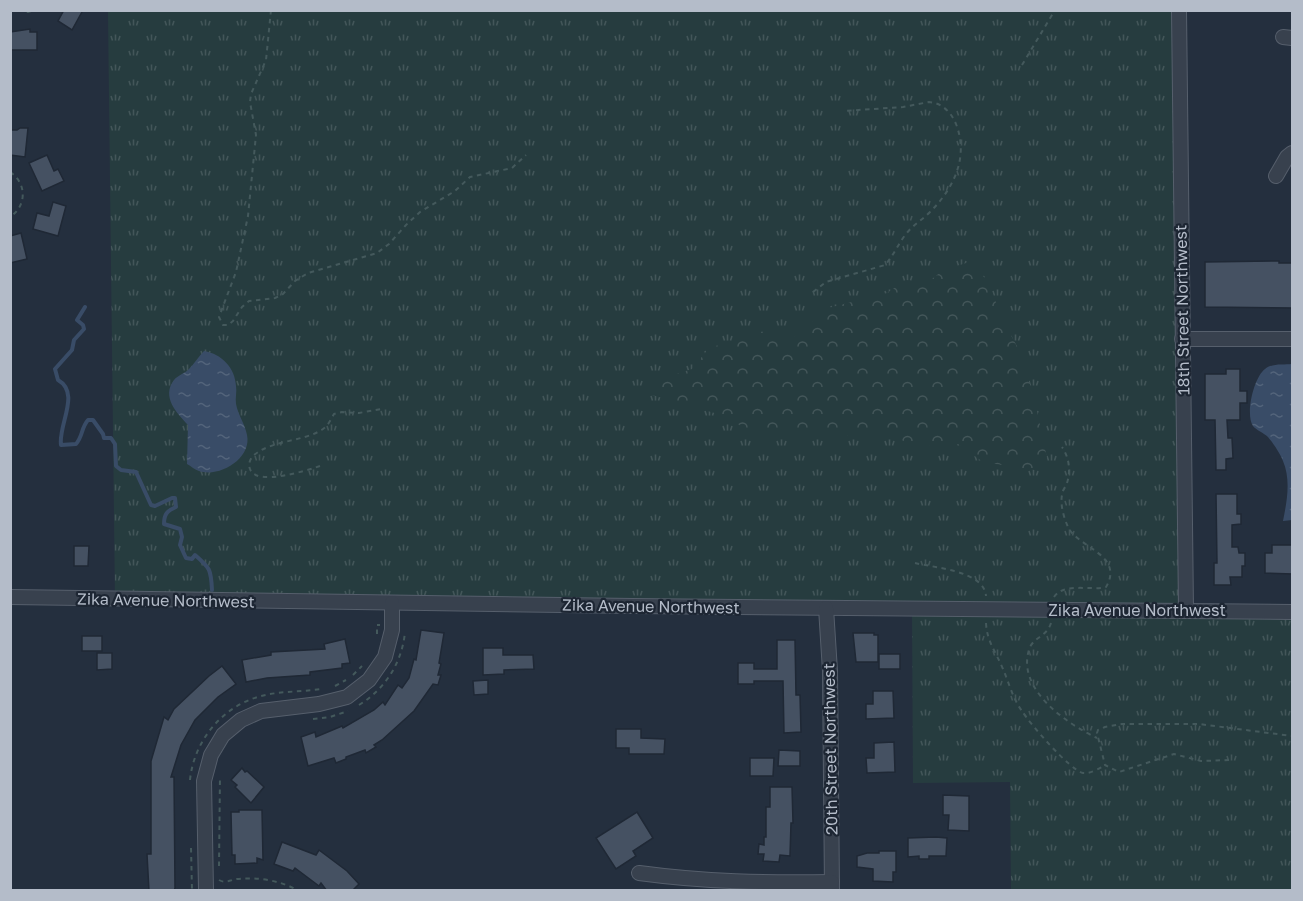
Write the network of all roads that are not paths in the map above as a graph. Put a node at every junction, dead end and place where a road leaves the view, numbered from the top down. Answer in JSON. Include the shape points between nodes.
{"nodes":[{"id":1,"x":1179,"y":10,"type":"edge"},
{"id":2,"x":1293,"y":153,"type":"edge"},
{"id":3,"x":1276,"y":176,"type":"dead end"},
{"id":4,"x":1182,"y":339,"type":"junction"},
{"id":5,"x":1293,"y":339,"type":"edge"},
{"id":6,"x":10,"y":597,"type":"edge"},
{"id":7,"x":392,"y":603,"type":"junction"},
{"id":8,"x":826,"y":608,"type":"junction"},
{"id":9,"x":1186,"y":610,"type":"junction"},
{"id":10,"x":1293,"y":612,"type":"edge"},
{"id":11,"x":639,"y":873,"type":"dead end"},
{"id":12,"x":832,"y":886,"type":"edge"},
{"id":13,"x":206,"y":891,"type":"edge"}],
"edges":[{"from":1,"to":4,"type":"street","name":"18th Street Northwest"},
{"from":2,"to":3,"type":"street"},
{"from":4,"to":5,"type":"street"},
{"from":4,"to":9,"type":"street","name":"18th Street Northwest"},
{"from":6,"to":7,"type":"street","name":"Zika Avenue Northwest"},
{"from":7,"to":8,"type":"street","name":"Zika Avenue Northwest"},
{"from":7,"to":13,"type":"street","via":[[392,630],[385,657],[369,680],[347,697],[261,711],[241,720],[223,735],[211,756],[204,781]]},
{"from":8,"to":9,"type":"street","name":"Zika Avenue Northwest"},
{"from":8,"to":12,"type":"street","name":"20th Street Northwest"},
{"from":9,"to":10,"type":"street","name":"Zika Avenue Northwest"},
{"from":11,"to":12,"type":"street"}]}
